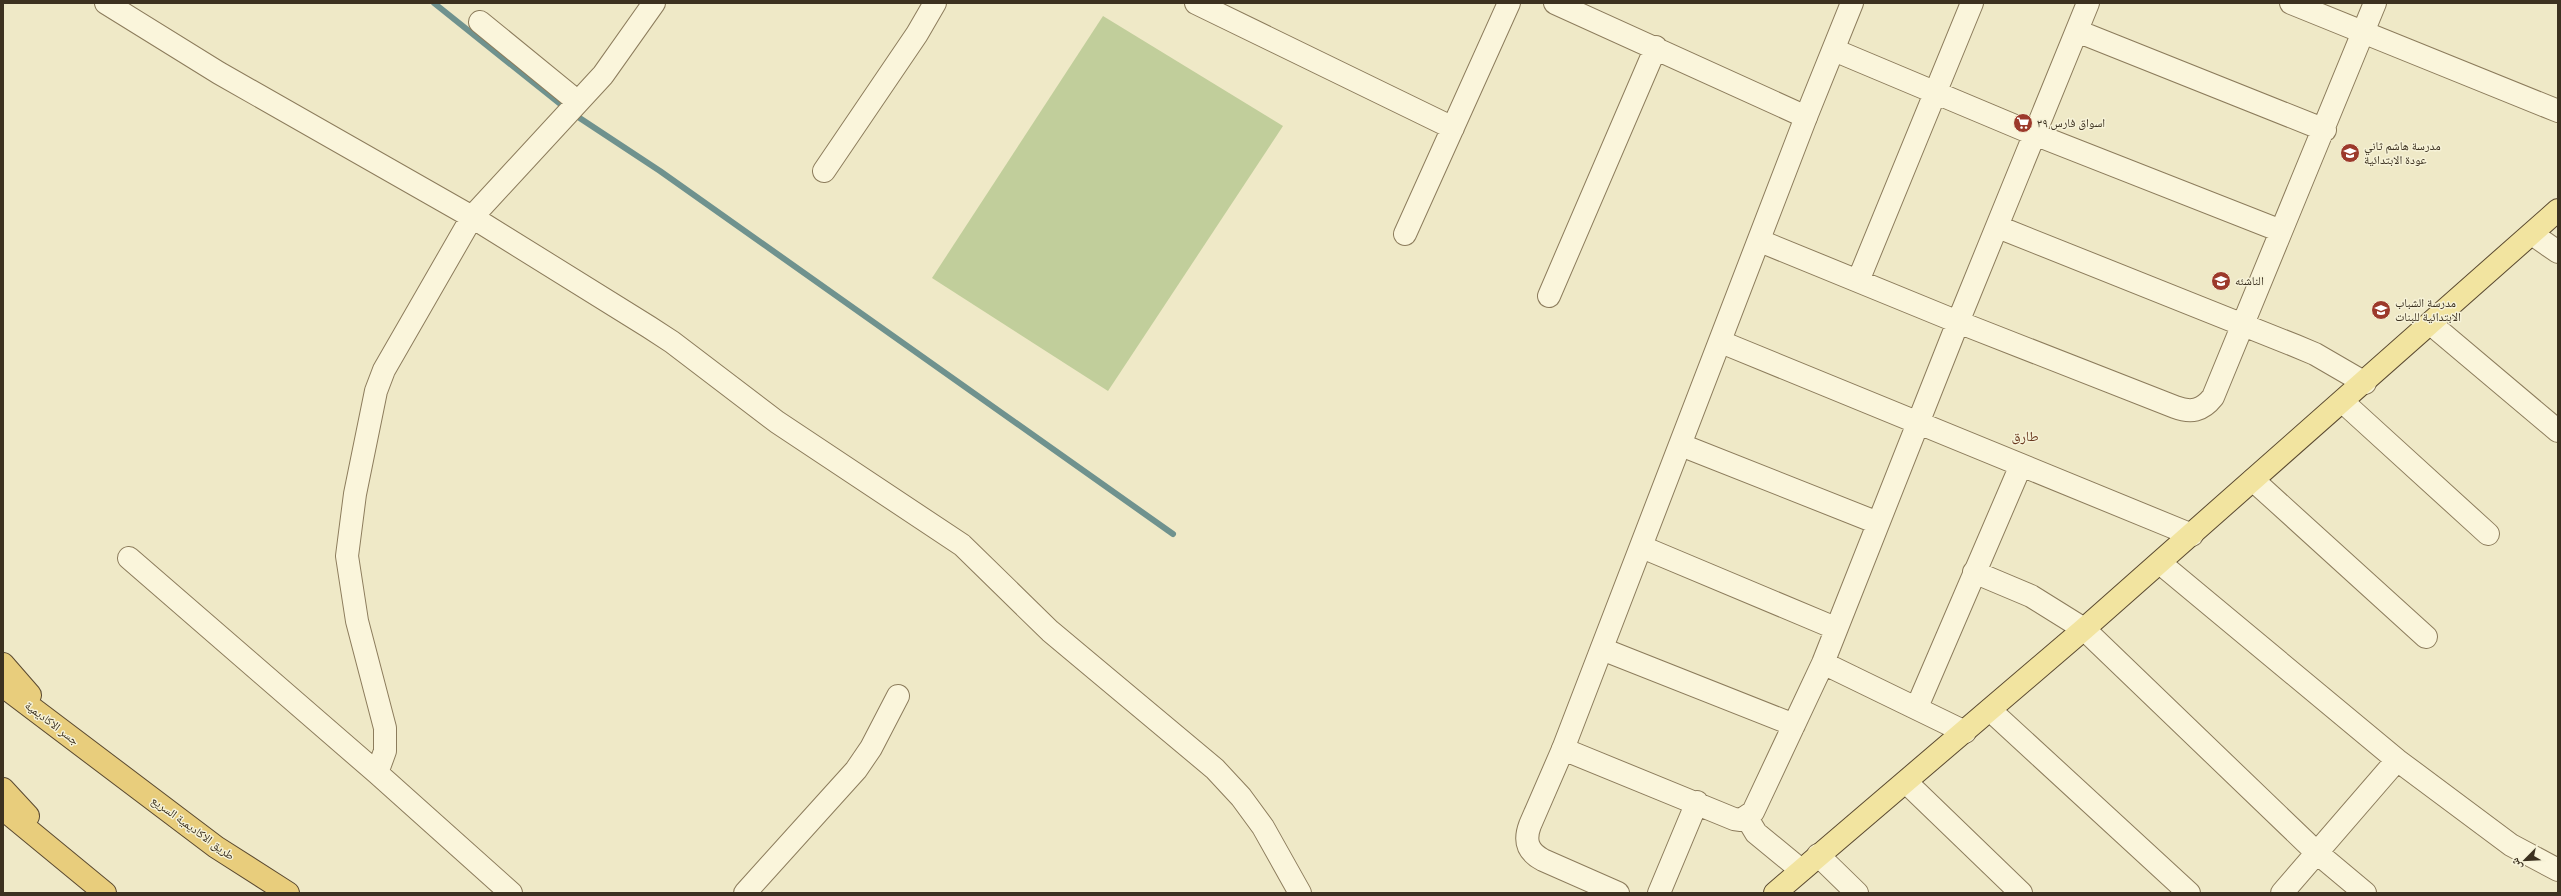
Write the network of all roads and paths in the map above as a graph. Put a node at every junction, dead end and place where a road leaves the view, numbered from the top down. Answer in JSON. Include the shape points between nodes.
{"nodes":[{"id":1,"x":106,"y":3,"type":"edge"},
{"id":2,"x":654,"y":3,"type":"edge"},
{"id":3,"x":935,"y":3,"type":"edge"},
{"id":4,"x":1196,"y":3,"type":"edge"},
{"id":5,"x":1509,"y":3,"type":"edge"},
{"id":6,"x":1555,"y":3,"type":"edge"},
{"id":7,"x":1852,"y":3,"type":"edge"},
{"id":8,"x":1972,"y":3,"type":"edge"},
{"id":9,"x":2088,"y":3,"type":"edge"},
{"id":10,"x":2291,"y":3,"type":"edge"},
{"id":11,"x":2375,"y":3,"type":"edge"},
{"id":12,"x":480,"y":22,"type":"dead end"},
{"id":13,"x":2077,"y":31,"type":"junction"},
{"id":14,"x":2364,"y":32,"type":"junction"},
{"id":15,"x":1656,"y":47,"type":"junction"},
{"id":16,"x":1834,"y":50,"type":"junction"},
{"id":17,"x":1935,"y":91,"type":"junction"},
{"id":18,"x":578,"y":102,"type":"junction"},
{"id":19,"x":2558,"y":112,"type":"edge"},
{"id":20,"x":1806,"y":117,"type":"junction"},
{"id":21,"x":1453,"y":128,"type":"junction"},
{"id":22,"x":2325,"y":130,"type":"junction"},
{"id":23,"x":2034,"y":134,"type":"junction"},
{"id":24,"x":824,"y":171,"type":"dead end"},
{"id":25,"x":2558,"y":210,"type":"edge"},
{"id":26,"x":472,"y":217,"type":"junction"},
{"id":27,"x":1998,"y":227,"type":"junction"},
{"id":28,"x":2281,"y":231,"type":"junction"},
{"id":29,"x":1405,"y":234,"type":"dead end"},
{"id":30,"x":2532,"y":234,"type":"junction"},
{"id":31,"x":1760,"y":241,"type":"junction"},
{"id":32,"x":2558,"y":252,"type":"edge"},
{"id":33,"x":1858,"y":281,"type":"junction"},
{"id":34,"x":1549,"y":296,"type":"dead end"},
{"id":35,"x":1958,"y":322,"type":"junction"},
{"id":36,"x":2431,"y":324,"type":"junction"},
{"id":37,"x":2242,"y":325,"type":"junction"},
{"id":38,"x":1721,"y":342,"type":"junction"},
{"id":39,"x":2365,"y":383,"type":"junction"},
{"id":40,"x":2343,"y":402,"type":"junction"},
{"id":41,"x":1918,"y":423,"type":"junction"},
{"id":42,"x":2558,"y":431,"type":"edge"},
{"id":43,"x":1681,"y":445,"type":"junction"},
{"id":44,"x":2021,"y":465,"type":"junction"},
{"id":45,"x":2253,"y":480,"type":"junction"},
{"id":46,"x":1878,"y":523,"type":"junction"},
{"id":47,"x":2488,"y":534,"type":"dead end"},
{"id":48,"x":2192,"y":535,"type":"junction"},
{"id":49,"x":1642,"y":547,"type":"junction"},
{"id":50,"x":130,"y":558,"type":"dead end"},
{"id":51,"x":2160,"y":563,"type":"junction"},
{"id":52,"x":1974,"y":572,"type":"junction"},
{"id":53,"x":1835,"y":628,"type":"junction"},
{"id":54,"x":2084,"y":629,"type":"junction"},
{"id":55,"x":2426,"y":637,"type":"dead end"},
{"id":56,"x":1602,"y":649,"type":"junction"},
{"id":57,"x":1823,"y":663,"type":"junction"},
{"id":58,"x":3,"y":664,"type":"edge"},
{"id":59,"x":3,"y":686,"type":"edge"},
{"id":60,"x":898,"y":696,"type":"dead end"},
{"id":61,"x":1917,"y":707,"type":"junction"},
{"id":62,"x":1990,"y":710,"type":"junction"},
{"id":63,"x":1794,"y":726,"type":"junction"},
{"id":64,"x":1965,"y":732,"type":"junction"},
{"id":65,"x":1563,"y":750,"type":"junction"},
{"id":66,"x":100,"y":760,"type":"junction"},
{"id":67,"x":2397,"y":760,"type":"junction"},
{"id":68,"x":377,"y":773,"type":"junction"},
{"id":69,"x":1906,"y":782,"type":"junction"},
{"id":70,"x":3,"y":789,"type":"edge"},
{"id":71,"x":1698,"y":802,"type":"junction"},
{"id":72,"x":3,"y":809,"type":"edge"},
{"id":73,"x":1747,"y":818,"type":"junction"},
{"id":74,"x":2316,"y":852,"type":"junction"},
{"id":75,"x":1818,"y":855,"type":"junction"},
{"id":76,"x":1801,"y":870,"type":"junction"},
{"id":77,"x":2558,"y":870,"type":"edge"},
{"id":78,"x":79,"y":871,"type":"junction"},
{"id":79,"x":105,"y":893,"type":"edge"},
{"id":80,"x":288,"y":893,"type":"edge"},
{"id":81,"x":511,"y":893,"type":"edge"},
{"id":82,"x":745,"y":893,"type":"edge"},
{"id":83,"x":1300,"y":893,"type":"edge"},
{"id":84,"x":1618,"y":893,"type":"edge"},
{"id":85,"x":1659,"y":893,"type":"edge"},
{"id":86,"x":1775,"y":893,"type":"edge"},
{"id":87,"x":1857,"y":893,"type":"edge"},
{"id":88,"x":2021,"y":893,"type":"edge"},
{"id":89,"x":2189,"y":893,"type":"edge"},
{"id":90,"x":2282,"y":893,"type":"edge"},
{"id":91,"x":2365,"y":893,"type":"edge"}],
"edges":[{"from":1,"to":26,"type":"street","via":[[219,73]]},
{"from":2,"to":18,"type":"street","via":[[618,56]]},
{"from":3,"to":24,"type":"street","via":[[917,34]]},
{"from":4,"to":21,"type":"street"},
{"from":5,"to":21,"type":"street"},
{"from":6,"to":15,"type":"street"},
{"from":7,"to":16,"type":"street"},
{"from":8,"to":17,"type":"street"},
{"from":9,"to":13,"type":"street"},
{"from":10,"to":14,"type":"street"},
{"from":11,"to":14,"type":"street"},
{"from":12,"to":18,"type":"street"},
{"from":13,"to":22,"type":"street"},
{"from":13,"to":23,"type":"street"},
{"from":14,"to":19,"type":"street"},
{"from":14,"to":22,"type":"street"},
{"from":15,"to":20,"type":"street"},
{"from":15,"to":34,"type":"street"},
{"from":16,"to":17,"type":"street"},
{"from":16,"to":20,"type":"street"},
{"from":17,"to":23,"type":"street"},
{"from":17,"to":33,"type":"street"},
{"from":18,"to":26,"type":"street"},
{"from":20,"to":31,"type":"street"},
{"from":21,"to":29,"type":"street"},
{"from":22,"to":28,"type":"street"},
{"from":23,"to":27,"type":"street"},
{"from":23,"to":28,"type":"street"},
{"from":25,"to":30,"type":"main road"},
{"from":26,"to":68,"type":"street","via":[[384,370],[376,391],[353,501],[347,556],[350,583],[357,621],[383,716],[386,740],[384,757]]},
{"from":26,"to":83,"type":"street","via":[[672,342],[777,422],[962,545],[1055,635],[1215,769],[1241,797],[1263,827]]},
{"from":27,"to":35,"type":"street"},
{"from":27,"to":37,"type":"street"},
{"from":28,"to":37,"type":"street"},
{"from":30,"to":32,"type":"street"},
{"from":30,"to":36,"type":"main road"},
{"from":31,"to":33,"type":"street"},
{"from":31,"to":38,"type":"street"},
{"from":33,"to":35,"type":"street"},
{"from":35,"to":37,"type":"street","via":[[2187,412],[2207,405],[2213,397]]},
{"from":35,"to":41,"type":"street"},
{"from":36,"to":39,"type":"main road"},
{"from":36,"to":42,"type":"street"},
{"from":37,"to":39,"type":"street","via":[[2315,354]]},
{"from":38,"to":41,"type":"street"},
{"from":38,"to":43,"type":"street"},
{"from":39,"to":40,"type":"main road"},
{"from":40,"to":45,"type":"main road"},
{"from":40,"to":47,"type":"street"},
{"from":41,"to":44,"type":"street"},
{"from":41,"to":46,"type":"street"},
{"from":43,"to":46,"type":"street"},
{"from":43,"to":49,"type":"street"},
{"from":44,"to":48,"type":"street"},
{"from":44,"to":52,"type":"street"},
{"from":45,"to":48,"type":"main road"},
{"from":45,"to":55,"type":"street"},
{"from":46,"to":53,"type":"street"},
{"from":48,"to":51,"type":"main road"},
{"from":49,"to":53,"type":"street"},
{"from":49,"to":56,"type":"street"},
{"from":50,"to":68,"type":"street"},
{"from":51,"to":54,"type":"main road"},
{"from":51,"to":67,"type":"street"},
{"from":52,"to":54,"type":"street","via":[[2032,596]]},
{"from":52,"to":61,"type":"street"},
{"from":53,"to":57,"type":"street"},
{"from":54,"to":62,"type":"main road"},
{"from":54,"to":74,"type":"street"},
{"from":56,"to":63,"type":"street"},
{"from":56,"to":65,"type":"street"},
{"from":57,"to":61,"type":"street"},
{"from":57,"to":63,"type":"street"},
{"from":58,"to":66,"type":"highway","via":[[42,708]]},
{"from":59,"to":66,"type":"highway","name":"جسر الاكاديمية"},
{"from":60,"to":82,"type":"street","via":[[871,748],[856,770]]},
{"from":61,"to":64,"type":"street"},
{"from":62,"to":64,"type":"main road"},
{"from":62,"to":89,"type":"street"},
{"from":63,"to":73,"type":"street","via":[[1758,805]]},
{"from":64,"to":69,"type":"main road"},
{"from":65,"to":71,"type":"street"},
{"from":65,"to":84,"type":"street","via":[[1526,835],[1528,846],[1534,855],[1543,860]]},
{"from":66,"to":80,"type":"highway","name":"طريق الاكاديمية السريع","via":[[216,847]]},
{"from":67,"to":74,"type":"street"},
{"from":67,"to":77,"type":"street","via":[[2511,845]]},
{"from":68,"to":81,"type":"street"},
{"from":69,"to":75,"type":"main road"},
{"from":69,"to":88,"type":"street"},
{"from":70,"to":78,"type":"highway"},
{"from":71,"to":73,"type":"street","via":[[1734,818]]},
{"from":71,"to":85,"type":"street"},
{"from":72,"to":78,"type":"highway"},
{"from":73,"to":76,"type":"street","via":[[1756,832]]},
{"from":74,"to":90,"type":"street"},
{"from":74,"to":91,"type":"street"},
{"from":75,"to":76,"type":"main road"},
{"from":75,"to":87,"type":"street"},
{"from":76,"to":86,"type":"main road"},
{"from":78,"to":79,"type":"highway"}]}
